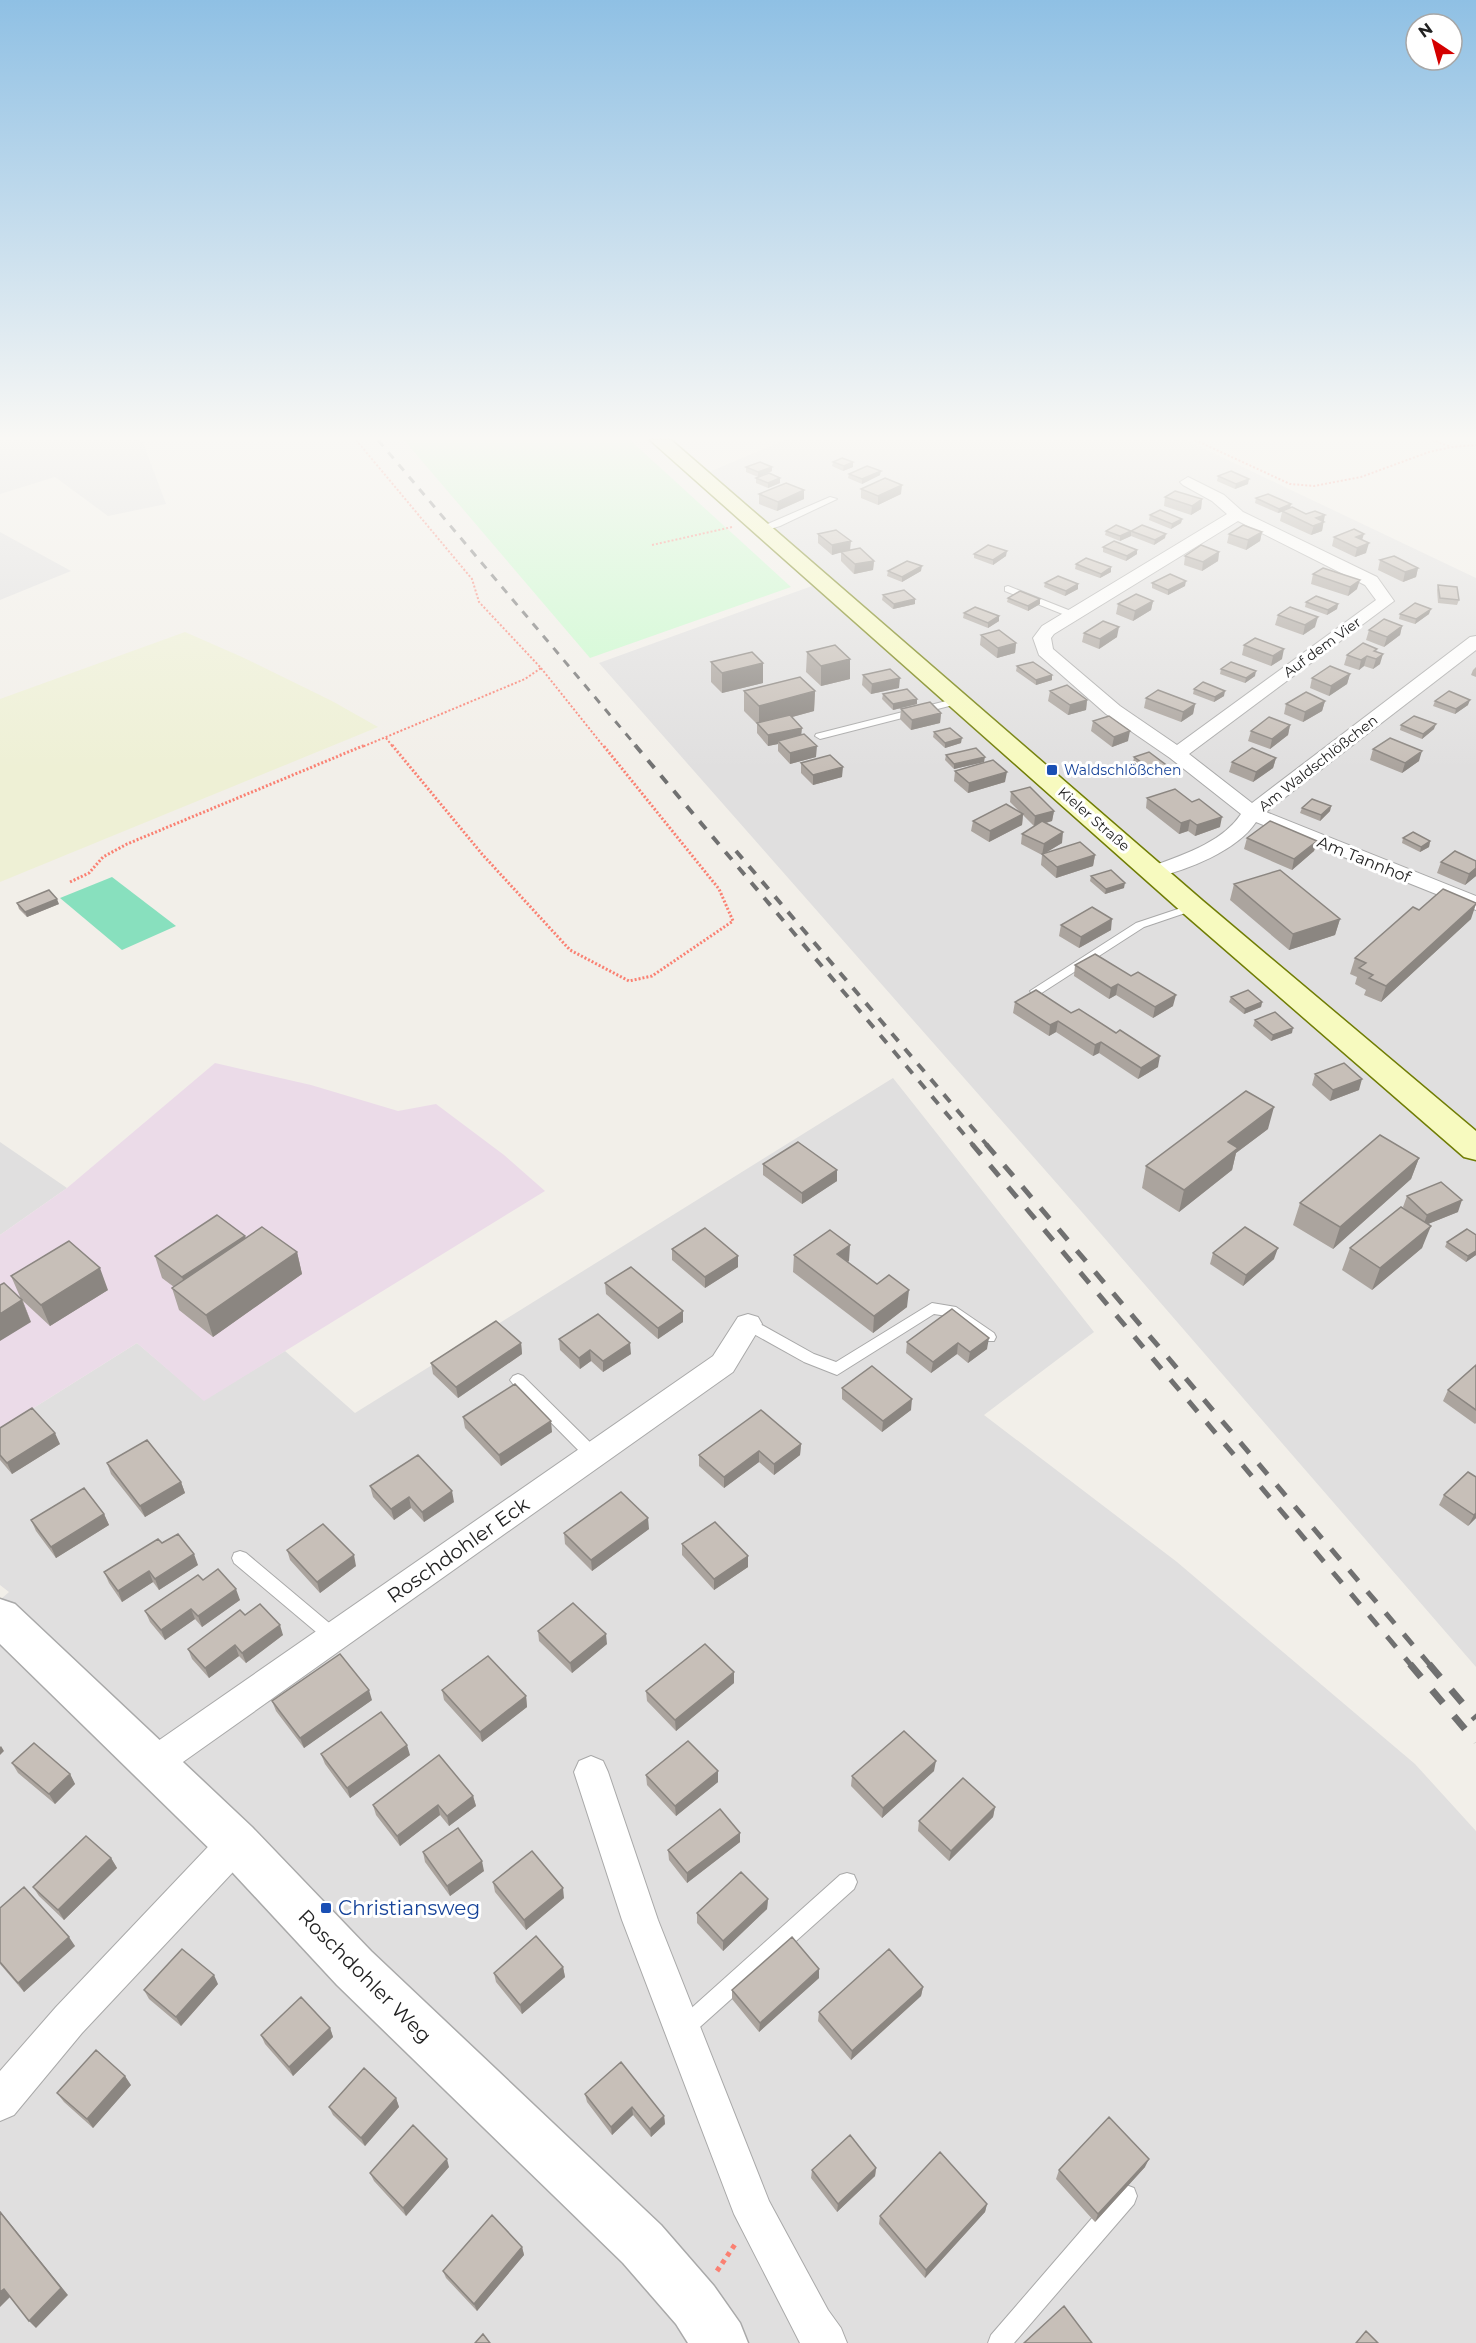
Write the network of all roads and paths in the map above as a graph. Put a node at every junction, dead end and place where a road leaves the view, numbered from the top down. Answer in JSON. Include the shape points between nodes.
{"nodes":[{"id":1,"x":447,"y":549,"type":"edge"},
{"id":2,"x":777,"y":549,"type":"edge"},
{"id":3,"x":1181,"y":549,"type":"edge"},
{"id":4,"x":1307,"y":549,"type":"edge"},
{"id":5,"x":1008,"y":589,"type":"dead end"},
{"id":6,"x":1073,"y":615,"type":"junction"},
{"id":7,"x":1476,"y":641,"type":"edge"},
{"id":8,"x":541,"y":668,"type":"junction"},
{"id":9,"x":958,"y":701,"type":"junction"},
{"id":10,"x":820,"y":736,"type":"dead end"},
{"id":11,"x":386,"y":738,"type":"junction"},
{"id":12,"x":1177,"y":754,"type":"junction"},
{"id":13,"x":1252,"y":813,"type":"junction"},
{"id":14,"x":1154,"y":872,"type":"junction"},
{"id":15,"x":70,"y":882,"type":"dead end"},
{"id":16,"x":1476,"y":904,"type":"edge"},
{"id":17,"x":1193,"y":907,"type":"junction"},
{"id":18,"x":1036,"y":991,"type":"edge"},
{"id":19,"x":1476,"y":1149,"type":"edge"},
{"id":20,"x":748,"y":1324,"type":"joint"},
{"id":21,"x":988,"y":1337,"type":"edge"},
{"id":22,"x":518,"y":1380,"type":"dead end"},
{"id":23,"x":593,"y":1455,"type":"junction"},
{"id":24,"x":240,"y":1558,"type":"dead end"},
{"id":25,"x":0,"y":1617,"type":"edge"},
{"id":26,"x":334,"y":1637,"type":"junction"},
{"id":27,"x":154,"y":1763,"type":"junction"},
{"id":28,"x":591,"y":1772,"type":"dead end"},
{"id":29,"x":236,"y":1843,"type":"junction"},
{"id":30,"x":847,"y":1882,"type":"dead end"},
{"id":31,"x":683,"y":2030,"type":"junction"},
{"id":32,"x":0,"y":2101,"type":"edge"},
{"id":33,"x":1126,"y":2196,"type":"edge"},
{"id":34,"x":754,"y":2214,"type":"junction"},
{"id":35,"x":708,"y":2324,"type":"edge"},
{"id":36,"x":826,"y":2343,"type":"edge"},
{"id":37,"x":999,"y":2343,"type":"edge"}],
"edges":[{"from":1,"to":8,"type":"path","via":[[472,579],[479,602]]},
{"from":2,"to":9,"type":"main road","name":"Kieler Straße"},
{"from":3,"to":6,"type":"street"},
{"from":4,"to":12,"type":"street","name":"Auf dem Vier","via":[[1371,581],[1385,601]]},
{"from":5,"to":6,"type":"lane"},
{"from":6,"to":12,"type":"street","via":[[1048,630],[1042,638],[1045,651],[1113,710]]},
{"from":7,"to":13,"type":"street","name":"Am Waldschlößchen"},
{"from":8,"to":11,"type":"path","via":[[525,679]]},
{"from":8,"to":11,"type":"path","via":[[719,889],[734,921],[652,976],[629,981],[570,950],[482,854]]},
{"from":9,"to":10,"type":"lane"},
{"from":9,"to":14,"type":"main road","name":"Kieler Straße"},
{"from":11,"to":15,"type":"path","via":[[126,844],[103,857],[89,873]]},
{"from":12,"to":13,"type":"street"},
{"from":13,"to":14,"type":"street","name":"Am Waldschlößchen","via":[[1241,829],[1198,856]]},
{"from":13,"to":16,"type":"street","name":"Am Tannhof"},
{"from":14,"to":17,"type":"main road","name":"Kieler Straße"},
{"from":17,"to":18,"type":"lane","via":[[1140,925]]},
{"from":17,"to":19,"type":"main road","name":"Kieler Straße"},
{"from":20,"to":21,"type":"lane","via":[[837,1369],[932,1308],[951,1311]]},
{"from":20,"to":23,"type":"street","name":"Roschdohler Eck","via":[[723,1364]]},
{"from":22,"to":23,"type":"lane"},
{"from":23,"to":26,"type":"street","name":"Roschdohler Eck"},
{"from":24,"to":26,"type":"lane"},
{"from":25,"to":27,"type":"street","name":"Roschdohler Weg"},
{"from":26,"to":27,"type":"street","name":"Roschdohler Eck"},
{"from":27,"to":29,"type":"street","name":"Roschdohler Weg"},
{"from":28,"to":31,"type":"street","via":[[640,1920]]},
{"from":29,"to":32,"type":"street","via":[[69,2020]]},
{"from":29,"to":35,"type":"street","name":"Roschdohler Weg","via":[[354,1968],[642,2244]]},
{"from":30,"to":31,"type":"lane"},
{"from":31,"to":34,"type":"street"},
{"from":33,"to":37,"type":"lane"},
{"from":34,"to":35,"type":"path"},
{"from":34,"to":36,"type":"street"}]}
